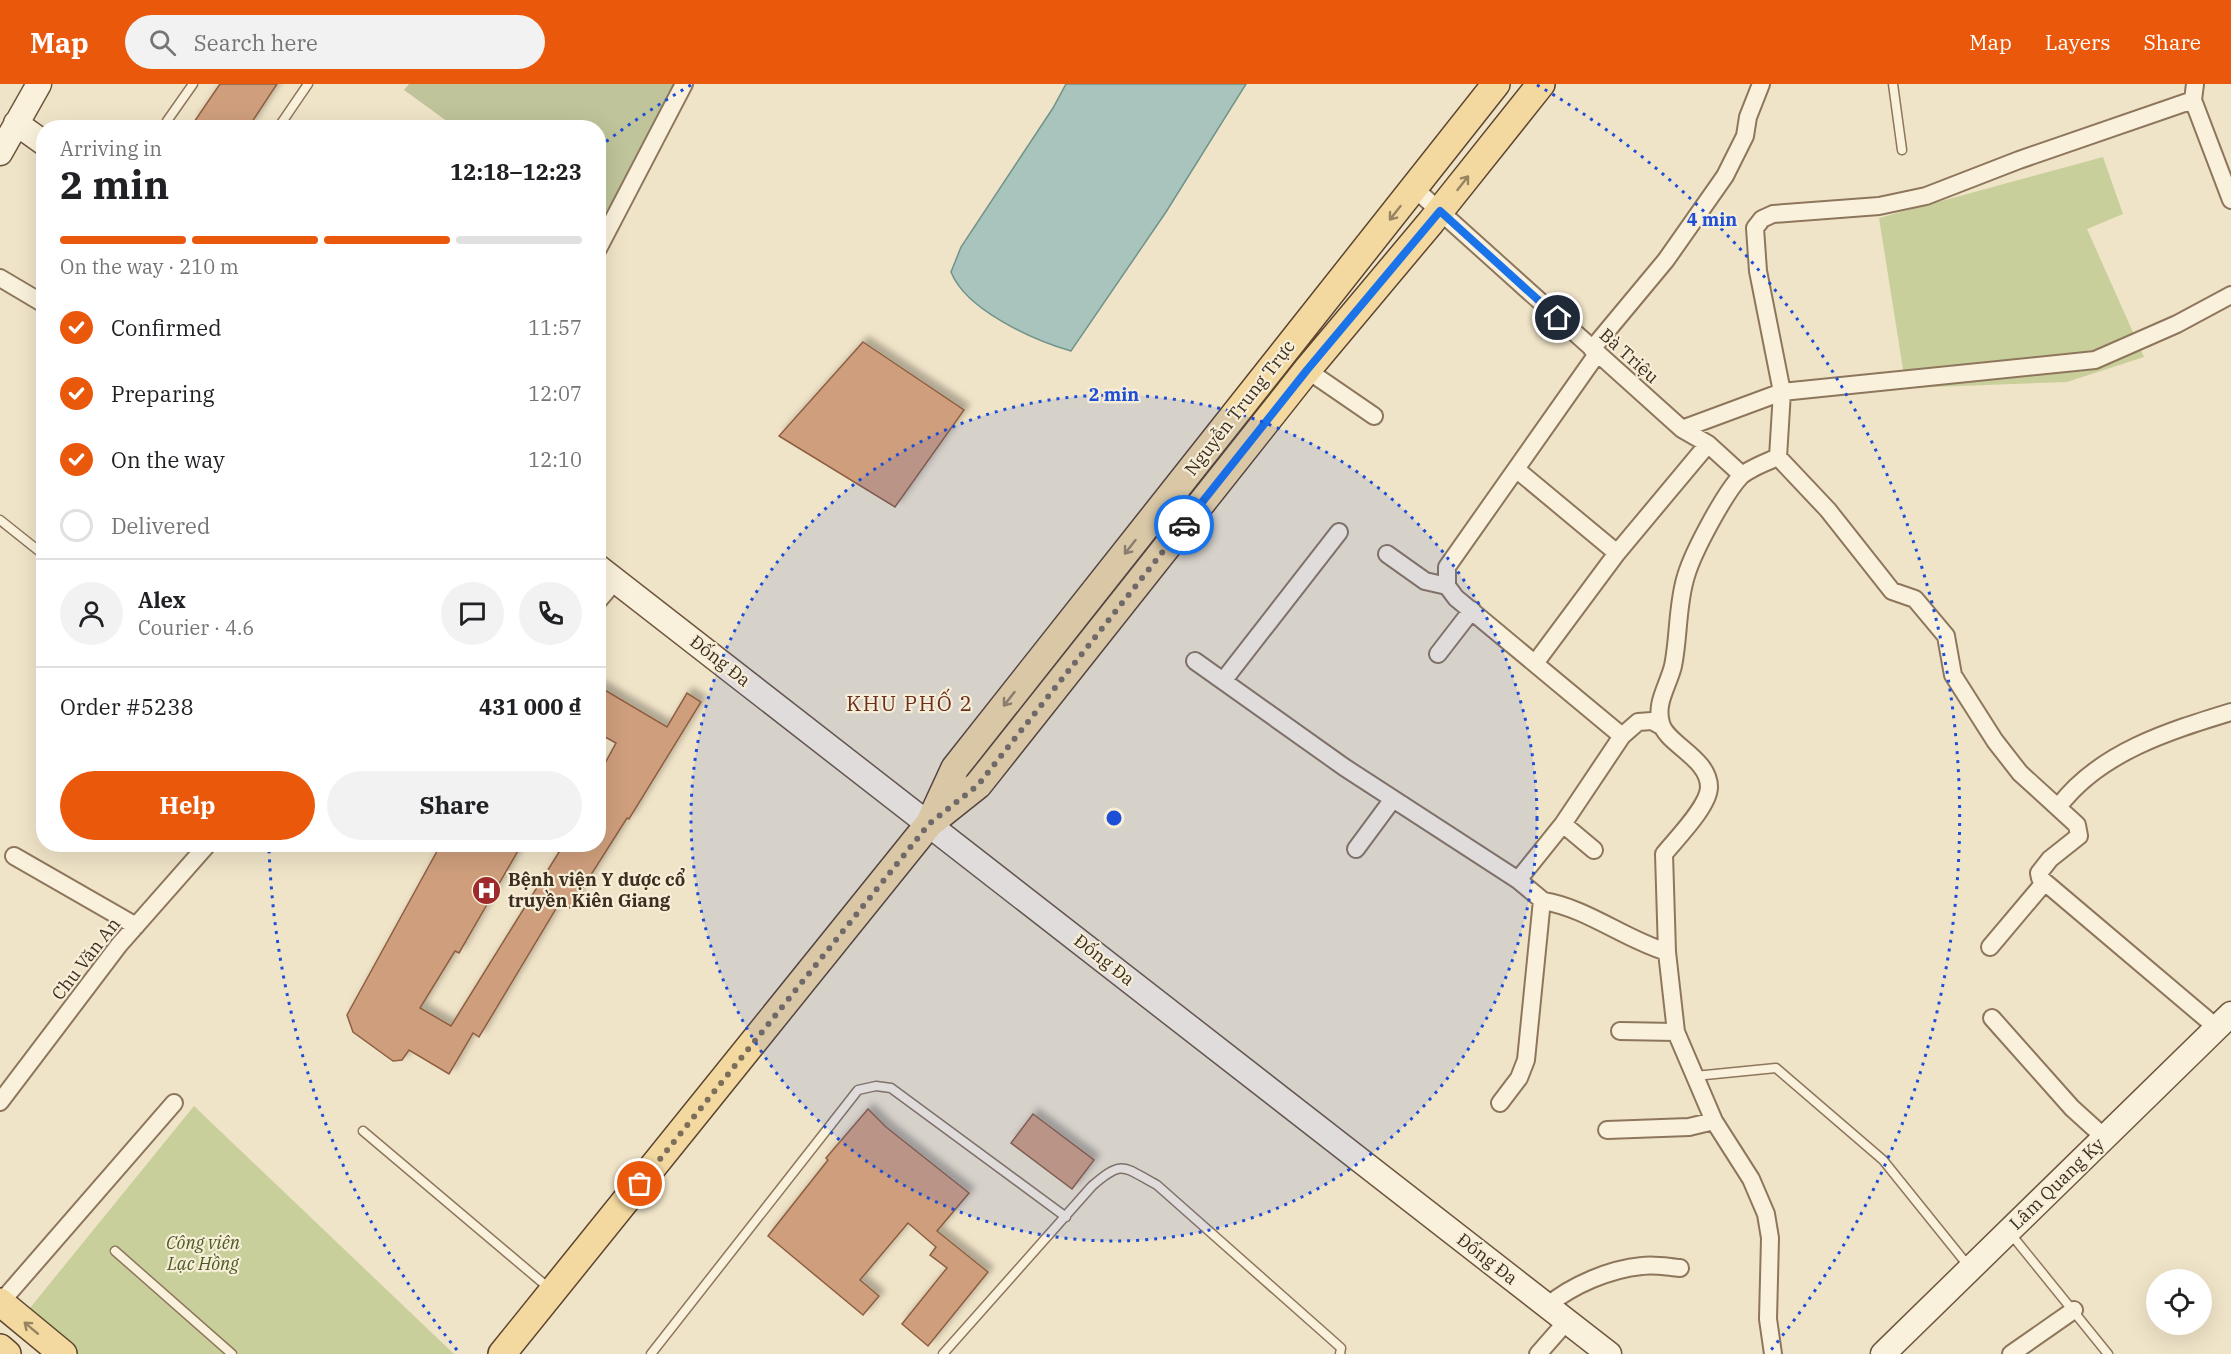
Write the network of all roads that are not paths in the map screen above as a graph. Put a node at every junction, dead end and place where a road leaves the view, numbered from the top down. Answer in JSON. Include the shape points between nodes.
{"nodes":[{"id":1,"x":39,"y":84,"type":"edge"},
{"id":2,"x":193,"y":84,"type":"edge"},
{"id":3,"x":308,"y":84,"type":"edge"},
{"id":4,"x":684,"y":84,"type":"edge"},
{"id":5,"x":1496,"y":84,"type":"edge"},
{"id":6,"x":1541,"y":84,"type":"edge"},
{"id":7,"x":1761,"y":84,"type":"edge"},
{"id":8,"x":1893,"y":84,"type":"edge"},
{"id":9,"x":2195,"y":88,"type":"edge"},
{"id":10,"x":168,"y":120,"type":"edge"},
{"id":11,"x":283,"y":120,"type":"edge"},
{"id":12,"x":16,"y":123,"type":"junction"},
{"id":13,"x":36,"y":137,"type":"edge"},
{"id":14,"x":1902,"y":150,"type":"dead end"},
{"id":15,"x":0,"y":153,"type":"edge"},
{"id":16,"x":1414,"y":188,"type":"junction"},
{"id":17,"x":2231,"y":200,"type":"edge"},
{"id":18,"x":1440,"y":211,"type":"junction"},
{"id":19,"x":606,"y":234,"type":"edge"},
{"id":20,"x":0,"y":278,"type":"edge"},
{"id":21,"x":2231,"y":295,"type":"edge"},
{"id":22,"x":36,"y":299,"type":"edge"},
{"id":23,"x":1595,"y":351,"type":"junction"},
{"id":24,"x":1307,"y":370,"type":"junction"},
{"id":25,"x":1782,"y":392,"type":"junction"},
{"id":26,"x":1374,"y":416,"type":"dead end"},
{"id":27,"x":1682,"y":429,"type":"junction"},
{"id":28,"x":1708,"y":444,"type":"junction"},
{"id":29,"x":1778,"y":457,"type":"junction"},
{"id":30,"x":1516,"y":469,"type":"junction"},
{"id":31,"x":1742,"y":475,"type":"junction"},
{"id":32,"x":0,"y":520,"type":"edge"},
{"id":33,"x":1339,"y":532,"type":"dead end"},
{"id":34,"x":36,"y":549,"type":"edge"},
{"id":35,"x":1617,"y":553,"type":"junction"},
{"id":36,"x":1387,"y":554,"type":"dead end"},
{"id":37,"x":607,"y":573,"type":"edge"},
{"id":38,"x":1447,"y":586,"type":"junction"},
{"id":39,"x":1472,"y":610,"type":"junction"},
{"id":40,"x":1438,"y":654,"type":"dead end"},
{"id":41,"x":1194,"y":661,"type":"dead end"},
{"id":42,"x":1536,"y":662,"type":"junction"},
{"id":43,"x":1223,"y":681,"type":"junction"},
{"id":44,"x":2231,"y":712,"type":"edge"},
{"id":45,"x":1661,"y":726,"type":"junction"},
{"id":46,"x":1622,"y":736,"type":"junction"},
{"id":47,"x":1393,"y":799,"type":"junction"},
{"id":48,"x":2059,"y":806,"type":"junction"},
{"id":49,"x":929,"y":824,"type":"junction"},
{"id":50,"x":1563,"y":824,"type":"junction"},
{"id":51,"x":1356,"y":849,"type":"dead end"},
{"id":52,"x":1594,"y":850,"type":"dead end"},
{"id":53,"x":201,"y":852,"type":"edge"},
{"id":54,"x":14,"y":856,"type":"dead end"},
{"id":55,"x":1518,"y":880,"type":"junction"},
{"id":56,"x":2044,"y":883,"type":"junction"},
{"id":57,"x":1543,"y":901,"type":"junction"},
{"id":58,"x":136,"y":926,"type":"junction"},
{"id":59,"x":1990,"y":946,"type":"dead end"},
{"id":60,"x":1666,"y":952,"type":"junction"},
{"id":61,"x":1992,"y":1018,"type":"dead end"},
{"id":62,"x":2224,"y":1021,"type":"edge"},
{"id":63,"x":1620,"y":1031,"type":"dead end"},
{"id":64,"x":1676,"y":1032,"type":"junction"},
{"id":65,"x":1694,"y":1076,"type":"junction"},
{"id":66,"x":0,"y":1102,"type":"edge"},
{"id":67,"x":1500,"y":1102,"type":"dead end"},
{"id":68,"x":174,"y":1103,"type":"dead end"},
{"id":69,"x":1714,"y":1121,"type":"junction"},
{"id":70,"x":1606,"y":1130,"type":"dead end"},
{"id":71,"x":363,"y":1131,"type":"dead end"},
{"id":72,"x":2104,"y":1137,"type":"junction"},
{"id":73,"x":1066,"y":1217,"type":"junction"},
{"id":74,"x":2009,"y":1231,"type":"junction"},
{"id":75,"x":115,"y":1251,"type":"dead end"},
{"id":76,"x":1680,"y":1268,"type":"dead end"},
{"id":77,"x":1970,"y":1269,"type":"junction"},
{"id":78,"x":553,"y":1292,"type":"junction"},
{"id":79,"x":0,"y":1302,"type":"edge"},
{"id":80,"x":1547,"y":1306,"type":"junction"},
{"id":81,"x":2074,"y":1310,"type":"junction"},
{"id":82,"x":1567,"y":1321,"type":"junction"},
{"id":83,"x":0,"y":1348,"type":"edge"},
{"id":84,"x":55,"y":1352,"type":"edge"},
{"id":85,"x":7,"y":1354,"type":"edge"},
{"id":86,"x":232,"y":1354,"type":"edge"},
{"id":87,"x":502,"y":1354,"type":"edge"},
{"id":88,"x":651,"y":1354,"type":"edge"},
{"id":89,"x":943,"y":1354,"type":"edge"},
{"id":90,"x":1340,"y":1354,"type":"edge"},
{"id":91,"x":1538,"y":1354,"type":"edge"},
{"id":92,"x":1609,"y":1354,"type":"edge"},
{"id":93,"x":1773,"y":1354,"type":"edge"},
{"id":94,"x":1883,"y":1354,"type":"edge"},
{"id":95,"x":2011,"y":1354,"type":"edge"},
{"id":96,"x":2108,"y":1354,"type":"edge"}],
"edges":[{"from":1,"to":12,"type":"street"},
{"from":2,"to":10,"type":"lane"},
{"from":3,"to":11,"type":"lane"},
{"from":4,"to":19,"type":"street"},
{"from":5,"to":16,"type":"main road","name":"Nguyễn Trung Trực"},
{"from":18,"to":6,"type":"main road","name":"Nguyễn Trung Trực","one_way":true},
{"from":7,"to":23,"type":"street","via":[[1748,117],[1746,136],[1725,176],[1666,261]]},
{"from":8,"to":14,"type":"lane"},
{"from":9,"to":17,"type":"street"},
{"from":9,"to":25,"type":"street","via":[[1926,196],[1879,206],[1773,214],[1762,219],[1755,228],[1758,271]]},
{"from":12,"to":13,"type":"street"},
{"from":12,"to":15,"type":"street"},
{"from":16,"to":18,"type":"street","name":"Bà Triệu"},
{"from":16,"to":49,"type":"main road","name":"Nguyễn Trung Trực","one_way":true,"via":[[955,768]]},
{"from":18,"to":23,"type":"street","name":"Bà Triệu"},
{"from":18,"to":24,"type":"main road","name":"Nguyễn Trung Trực"},
{"from":20,"to":22,"type":"street"},
{"from":21,"to":25,"type":"street","via":[[2095,360]]},
{"from":23,"to":27,"type":"street","name":"Bà Triệu"},
{"from":23,"to":30,"type":"street"},
{"from":24,"to":26,"type":"street"},
{"from":24,"to":49,"type":"main road","name":"Nguyễn Trung Trực","via":[[978,785]]},
{"from":25,"to":27,"type":"street"},
{"from":25,"to":29,"type":"street"},
{"from":27,"to":28,"type":"street","name":"Bà Triệu"},
{"from":28,"to":31,"type":"street","name":"Bà Triệu"},
{"from":28,"to":35,"type":"street"},
{"from":29,"to":31,"type":"street"},
{"from":29,"to":48,"type":"street","via":[[1828,510],[1892,591],[1915,598],[1946,636],[1953,675],[1983,724],[2020,773]]},
{"from":30,"to":35,"type":"street"},
{"from":30,"to":38,"type":"street","via":[[1447,567]]},
{"from":31,"to":45,"type":"street","via":[[1685,576],[1672,669],[1658,708]]},
{"from":32,"to":34,"type":"lane"},
{"from":33,"to":43,"type":"street"},
{"from":35,"to":42,"type":"street"},
{"from":36,"to":38,"type":"street","via":[[1425,581]]},
{"from":37,"to":49,"type":"street","name":"Đống Đa"},
{"from":38,"to":39,"type":"street"},
{"from":39,"to":40,"type":"street"},
{"from":39,"to":42,"type":"street"},
{"from":41,"to":43,"type":"street"},
{"from":42,"to":46,"type":"street"},
{"from":43,"to":47,"type":"street"},
{"from":44,"to":48,"type":"street","via":[[2152,738],[2107,763],[2069,792]]},
{"from":45,"to":46,"type":"street","via":[[1652,721],[1638,722]]},
{"from":45,"to":60,"type":"street","via":[[1694,758],[1708,777],[1709,786],[1691,821],[1664,854]]},
{"from":46,"to":50,"type":"street"},
{"from":47,"to":51,"type":"street"},
{"from":47,"to":55,"type":"street"},
{"from":48,"to":56,"type":"street","via":[[2080,832],[2039,873]]},
{"from":49,"to":78,"type":"main road","name":"Nguyễn Trung Trực"},
{"from":49,"to":80,"type":"street","name":"Đống Đa"},
{"from":50,"to":52,"type":"street"},
{"from":50,"to":55,"type":"street"},
{"from":53,"to":58,"type":"street","name":"Chu Văn An"},
{"from":54,"to":58,"type":"street"},
{"from":55,"to":57,"type":"street"},
{"from":56,"to":59,"type":"street"},
{"from":56,"to":62,"type":"street"},
{"from":57,"to":60,"type":"street","via":[[1559,904],[1643,945]]},
{"from":57,"to":67,"type":"street","via":[[1526,1060],[1519,1078]]},
{"from":58,"to":66,"type":"street","name":"Chu Văn An"},
{"from":60,"to":64,"type":"street"},
{"from":61,"to":72,"type":"street","via":[[2072,1108]]},
{"from":62,"to":72,"type":"street","name":"Lâm Quang Ky"},
{"from":63,"to":64,"type":"street"},
{"from":64,"to":65,"type":"street"},
{"from":65,"to":69,"type":"street"},
{"from":65,"to":77,"type":"lane","via":[[1776,1068],[1884,1160]]},
{"from":68,"to":79,"type":"street"},
{"from":69,"to":70,"type":"street","via":[[1689,1127]]},
{"from":69,"to":93,"type":"street","via":[[1751,1179],[1766,1214],[1770,1238],[1768,1319]]},
{"from":71,"to":78,"type":"lane"},
{"from":72,"to":74,"type":"street","name":"Lâm Quang Ky"},
{"from":73,"to":88,"type":"lane","via":[[891,1088],[858,1090]]},
{"from":73,"to":89,"type":"lane"},
{"from":73,"to":90,"type":"lane","via":[[1112,1168],[1125,1168],[1157,1185],[1341,1348]]},
{"from":74,"to":77,"type":"street","name":"Lâm Quang Ky"},
{"from":74,"to":81,"type":"lane"},
{"from":75,"to":86,"type":"lane"},
{"from":76,"to":80,"type":"street","via":[[1642,1266],[1585,1282],[1566,1290]]},
{"from":77,"to":94,"type":"street","name":"Lâm Quang Ky"},
{"from":78,"to":87,"type":"main road","name":"Nguyễn Trung Trực"},
{"from":84,"to":79,"type":"main road","one_way":true},
{"from":80,"to":82,"type":"street","name":"Đống Đa"},
{"from":81,"to":95,"type":"street"},
{"from":81,"to":96,"type":"lane"},
{"from":82,"to":91,"type":"street"},
{"from":82,"to":92,"type":"street","name":"Đống Đa"},
{"from":83,"to":85,"type":"main road"}]}
